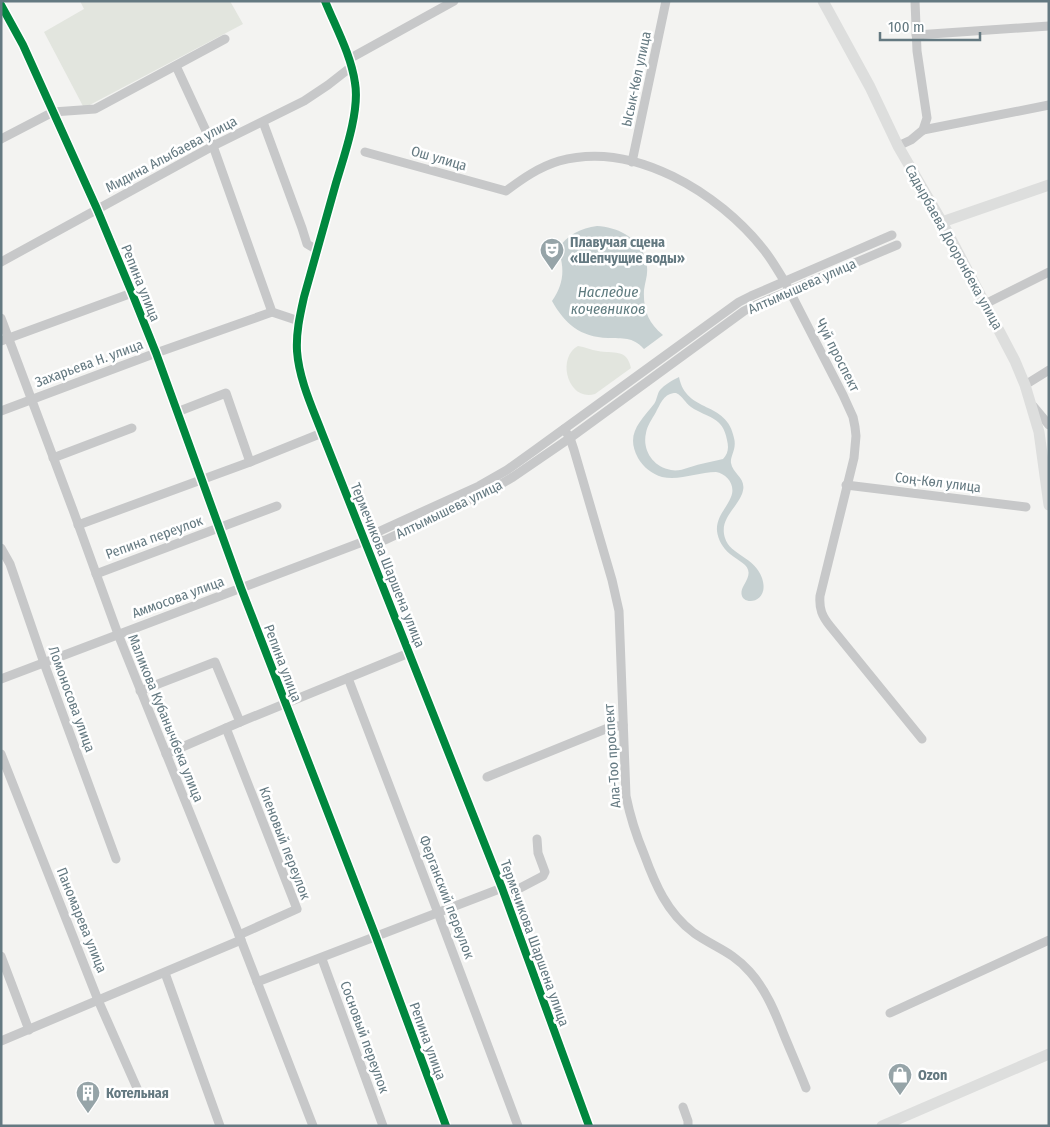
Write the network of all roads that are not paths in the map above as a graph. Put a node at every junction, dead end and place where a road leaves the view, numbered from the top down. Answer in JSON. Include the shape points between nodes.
{"nodes":[{"id":1,"x":325,"y":1,"type":"edge"},
{"id":2,"x":454,"y":1,"type":"edge"},
{"id":3,"x":666,"y":1,"type":"edge"},
{"id":4,"x":823,"y":1,"type":"edge"},
{"id":5,"x":914,"y":1,"type":"edge"},
{"id":6,"x":1,"y":5,"type":"edge"},
{"id":7,"x":1049,"y":26,"type":"edge"},
{"id":8,"x":916,"y":35,"type":"junction"},
{"id":9,"x":225,"y":39,"type":"dead end"},
{"id":10,"x":350,"y":63,"type":"junction"},
{"id":11,"x":176,"y":66,"type":"junction"},
{"id":12,"x":1049,"y":105,"type":"edge"},
{"id":13,"x":53,"y":112,"type":"junction"},
{"id":14,"x":263,"y":122,"type":"junction"},
{"id":15,"x":923,"y":130,"type":"junction"},
{"id":16,"x":1,"y":139,"type":"edge"},
{"id":17,"x":213,"y":146,"type":"junction"},
{"id":18,"x":898,"y":146,"type":"junction"},
{"id":19,"x":365,"y":152,"type":"dead end"},
{"id":20,"x":632,"y":162,"type":"junction"},
{"id":21,"x":1049,"y":185,"type":"edge"},
{"id":22,"x":506,"y":191,"type":"joint"},
{"id":23,"x":97,"y":209,"type":"junction"},
{"id":24,"x":942,"y":222,"type":"junction"},
{"id":25,"x":892,"y":235,"type":"dead end"},
{"id":26,"x":897,"y":245,"type":"dead end"},
{"id":27,"x":317,"y":250,"type":"junction"},
{"id":28,"x":1,"y":262,"type":"edge"},
{"id":29,"x":1049,"y":272,"type":"edge"},
{"id":30,"x":784,"y":282,"type":"junction"},
{"id":31,"x":789,"y":291,"type":"junction"},
{"id":32,"x":132,"y":293,"type":"junction"},
{"id":33,"x":985,"y":304,"type":"junction"},
{"id":34,"x":272,"y":312,"type":"junction"},
{"id":35,"x":1,"y":318,"type":"edge"},
{"id":36,"x":298,"y":321,"type":"junction"},
{"id":37,"x":5,"y":339,"type":"edge"},
{"id":38,"x":156,"y":353,"type":"junction"},
{"id":39,"x":1049,"y":370,"type":"edge"},
{"id":40,"x":1025,"y":385,"type":"junction"},
{"id":41,"x":31,"y":400,"type":"junction"},
{"id":42,"x":1032,"y":405,"type":"junction"},
{"id":43,"x":1,"y":410,"type":"edge"},
{"id":44,"x":177,"y":412,"type":"junction"},
{"id":45,"x":1049,"y":425,"type":"edge"},
{"id":46,"x":132,"y":428,"type":"dead end"},
{"id":47,"x":564,"y":429,"type":"junction"},
{"id":48,"x":322,"y":433,"type":"junction"},
{"id":49,"x":570,"y":438,"type":"junction"},
{"id":50,"x":53,"y":458,"type":"junction"},
{"id":51,"x":250,"y":462,"type":"junction"},
{"id":52,"x":202,"y":480,"type":"junction"},
{"id":53,"x":846,"y":485,"type":"junction"},
{"id":54,"x":1049,"y":505,"type":"edge"},
{"id":55,"x":277,"y":506,"type":"dead end"},
{"id":56,"x":1026,"y":507,"type":"dead end"},
{"id":57,"x":78,"y":525,"type":"junction"},
{"id":58,"x":219,"y":528,"type":"junction"},
{"id":59,"x":365,"y":541,"type":"junction"},
{"id":60,"x":1,"y":548,"type":"edge"},
{"id":61,"x":96,"y":574,"type":"junction"},
{"id":62,"x":241,"y":588,"type":"junction"},
{"id":63,"x":118,"y":634,"type":"junction"},
{"id":64,"x":409,"y":653,"type":"junction"},
{"id":65,"x":44,"y":663,"type":"junction"},
{"id":66,"x":348,"y":678,"type":"junction"},
{"id":67,"x":1,"y":679,"type":"edge"},
{"id":68,"x":140,"y":691,"type":"junction"},
{"id":69,"x":285,"y":703,"type":"junction"},
{"id":70,"x":240,"y":722,"type":"junction"},
{"id":71,"x":623,"y":725,"type":"junction"},
{"id":72,"x":226,"y":728,"type":"junction"},
{"id":73,"x":922,"y":739,"type":"dead end"},
{"id":74,"x":1,"y":754,"type":"edge"},
{"id":75,"x":166,"y":754,"type":"junction"},
{"id":76,"x":487,"y":777,"type":"dead end"},
{"id":77,"x":537,"y":839,"type":"dead end"},
{"id":78,"x":116,"y":859,"type":"dead end"},
{"id":79,"x":504,"y":892,"type":"junction"},
{"id":80,"x":438,"y":912,"type":"junction"},
{"id":81,"x":376,"y":937,"type":"junction"},
{"id":82,"x":240,"y":938,"type":"junction"},
{"id":83,"x":1049,"y":940,"type":"edge"},
{"id":84,"x":1,"y":956,"type":"edge"},
{"id":85,"x":322,"y":958,"type":"junction"},
{"id":86,"x":165,"y":973,"type":"junction"},
{"id":87,"x":258,"y":982,"type":"junction"},
{"id":88,"x":98,"y":1000,"type":"junction"},
{"id":89,"x":890,"y":1013,"type":"dead end"},
{"id":90,"x":30,"y":1030,"type":"junction"},
{"id":91,"x":1,"y":1041,"type":"edge"},
{"id":92,"x":1048,"y":1055,"type":"edge"},
{"id":93,"x":806,"y":1088,"type":"dead end"},
{"id":94,"x":140,"y":1095,"type":"dead end"},
{"id":95,"x":684,"y":1107,"type":"dead end"},
{"id":96,"x":220,"y":1126,"type":"edge"},
{"id":97,"x":313,"y":1126,"type":"edge"},
{"id":98,"x":383,"y":1126,"type":"edge"},
{"id":99,"x":446,"y":1126,"type":"edge"},
{"id":100,"x":518,"y":1126,"type":"edge"},
{"id":101,"x":589,"y":1126,"type":"edge"},
{"id":102,"x":688,"y":1126,"type":"edge"},
{"id":103,"x":882,"y":1126,"type":"edge"}],
"edges":[{"from":1,"to":10,"type":"street","name":"Термечикова Шаршена улица"},
{"from":2,"to":10,"type":"street","name":"Мидина Алыбаева улица"},
{"from":3,"to":20,"type":"street","name":"Ысык-Көл улица"},
{"from":4,"to":18,"type":"main road","name":"Садырбаева Дооронбека улица"},
{"from":5,"to":8,"type":"street"},
{"from":6,"to":13,"type":"street","name":"Репина улица"},
{"from":7,"to":8,"type":"street"},
{"from":8,"to":15,"type":"street","via":[[927,118]]},
{"from":9,"to":11,"type":"street"},
{"from":10,"to":14,"type":"street","name":"Мидина Алыбаева улица","via":[[328,85]]},
{"from":10,"to":27,"type":"street","name":"Термечикова Шаршена улица","via":[[356,84],[354,112]]},
{"from":11,"to":13,"type":"street","via":[[94,110]]},
{"from":11,"to":17,"type":"street"},
{"from":12,"to":15,"type":"street"},
{"from":13,"to":16,"type":"street"},
{"from":13,"to":23,"type":"street","name":"Репина улица"},
{"from":14,"to":17,"type":"street","name":"Мидина Алыбаева улица"},
{"from":14,"to":27,"type":"street","via":[[307,244]]},
{"from":15,"to":18,"type":"street"},
{"from":17,"to":23,"type":"street","name":"Мидина Алыбаева улица"},
{"from":17,"to":34,"type":"street"},
{"from":18,"to":24,"type":"main road","name":"Садырбаева Дооронбека улица"},
{"from":19,"to":22,"type":"street","name":"Ош улица"},
{"from":20,"to":22,"type":"street","name":"Чүй проспект","via":[[593,157],[559,161],[530,174]]},
{"from":20,"to":30,"type":"street","name":"Чүй проспект","via":[[672,176],[720,206],[764,250]]},
{"from":21,"to":24,"type":"main road"},
{"from":23,"to":28,"type":"street","name":"Мидина Алыбаева улица"},
{"from":23,"to":32,"type":"street","name":"Репина улица"},
{"from":24,"to":33,"type":"main road","name":"Садырбаева Дооронбека улица"},
{"from":25,"to":30,"type":"street","name":"Алтымышева улица"},
{"from":26,"to":31,"type":"street","name":"Алтымышева улица"},
{"from":27,"to":36,"type":"street","name":"Термечикова Шаршена улица"},
{"from":29,"to":33,"type":"street"},
{"from":30,"to":31,"type":"street","name":"Чүй проспект"},
{"from":30,"to":47,"type":"street","name":"Алтымышева улица","via":[[740,302]]},
{"from":31,"to":49,"type":"street","name":"Алтымышева улица","via":[[734,318]]},
{"from":31,"to":53,"type":"street","name":"Чүй проспект","via":[[853,417],[855,448]]},
{"from":32,"to":37,"type":"street"},
{"from":32,"to":38,"type":"street","name":"Репина улица"},
{"from":33,"to":40,"type":"main road","name":"Садырбаева Дооронбека улица"},
{"from":34,"to":36,"type":"street"},
{"from":34,"to":38,"type":"street","name":"Захарьева Н. улица"},
{"from":35,"to":37,"type":"street","name":"Маликова Кубанычбека улица"},
{"from":36,"to":48,"type":"street","name":"Термечикова Шаршена улица","via":[[300,368]]},
{"from":37,"to":41,"type":"street","name":"Маликова Кубанычбека улица"},
{"from":38,"to":41,"type":"street","name":"Захарьева Н. улица"},
{"from":38,"to":44,"type":"street","name":"Репина улица"},
{"from":39,"to":40,"type":"street"},
{"from":40,"to":42,"type":"main road","name":"Садырбаева Дооронбека улица"},
{"from":41,"to":43,"type":"street","name":"Захарьева Н. улица"},
{"from":41,"to":50,"type":"street","name":"Маликова Кубанычбека улица"},
{"from":42,"to":45,"type":"street"},
{"from":42,"to":54,"type":"main road","name":"Садырбаева Дооронбека улица"},
{"from":44,"to":51,"type":"street","via":[[226,393]]},
{"from":44,"to":52,"type":"street","name":"Репина улица"},
{"from":46,"to":50,"type":"street"},
{"from":47,"to":49,"type":"street","name":"Ала-Тоо проспект"},
{"from":47,"to":59,"type":"street","name":"Алтымышева улица","via":[[479,486]]},
{"from":48,"to":51,"type":"street"},
{"from":48,"to":59,"type":"street","name":"Термечикова Шаршена улица"},
{"from":49,"to":59,"type":"street","name":"Алтымышева улица","via":[[484,494],[385,540]]},
{"from":49,"to":71,"type":"street","name":"Ала-Тоо проспект","via":[[619,611]]},
{"from":50,"to":57,"type":"street","name":"Маликова Кубанычбека улица"},
{"from":51,"to":52,"type":"street"},
{"from":52,"to":57,"type":"street"},
{"from":52,"to":58,"type":"street","name":"Репина улица"},
{"from":53,"to":56,"type":"street","name":"Соң-Көл улица"},
{"from":53,"to":73,"type":"street","name":"Чүй проспект","via":[[820,596],[821,613]]},
{"from":55,"to":58,"type":"street","name":"Репина переулок"},
{"from":57,"to":61,"type":"street","name":"Маликова Кубанычбека улица"},
{"from":58,"to":61,"type":"street","name":"Репина переулок"},
{"from":58,"to":62,"type":"street","name":"Репина улица"},
{"from":59,"to":62,"type":"street","name":"Аммосова улица"},
{"from":59,"to":64,"type":"street","name":"Термечикова Шаршена улица"},
{"from":60,"to":65,"type":"street","name":"Ломоносова улица","via":[[10,564]]},
{"from":61,"to":63,"type":"street","name":"Маликова Кубанычбека улица"},
{"from":62,"to":63,"type":"street","name":"Аммосова улица"},
{"from":62,"to":69,"type":"street","name":"Репина улица"},
{"from":63,"to":65,"type":"street","name":"Аммосова улица"},
{"from":63,"to":68,"type":"street","name":"Маликова Кубанычбека улица"},
{"from":64,"to":66,"type":"street"},
{"from":64,"to":79,"type":"street","name":"Термечикова Шаршена улица"},
{"from":65,"to":67,"type":"street","name":"Аммосова улица"},
{"from":65,"to":78,"type":"street","name":"Ломоносова улица"},
{"from":66,"to":69,"type":"street"},
{"from":66,"to":80,"type":"street","name":"Ферганский переулок"},
{"from":68,"to":70,"type":"street","via":[[215,662]]},
{"from":68,"to":75,"type":"street","name":"Маликова Кубанычбека улица"},
{"from":69,"to":70,"type":"street"},
{"from":69,"to":81,"type":"street","name":"Репина улица"},
{"from":70,"to":72,"type":"street"},
{"from":71,"to":76,"type":"street","via":[[608,728]]},
{"from":71,"to":93,"type":"street","name":"Ала-Тоо проспект","via":[[628,809],[664,900],[684,924],[730,953],[758,981]]},
{"from":72,"to":75,"type":"street"},
{"from":72,"to":82,"type":"street","name":"Кленовый переулок","via":[[297,909]]},
{"from":74,"to":88,"type":"street","name":"Паномарева улица"},
{"from":75,"to":82,"type":"street","name":"Маликова Кубанычбека улица"},
{"from":77,"to":79,"type":"street","via":[[544,875]]},
{"from":79,"to":80,"type":"street"},
{"from":79,"to":101,"type":"street","name":"Термечикова Шаршена улица"},
{"from":80,"to":81,"type":"street"},
{"from":80,"to":100,"type":"street","name":"Ферганский переулок"},
{"from":81,"to":85,"type":"street"},
{"from":81,"to":99,"type":"street","name":"Репина улица"},
{"from":82,"to":86,"type":"street"},
{"from":82,"to":87,"type":"street","name":"Маликова Кубанычбека улица"},
{"from":83,"to":89,"type":"street"},
{"from":84,"to":90,"type":"street"},
{"from":85,"to":87,"type":"street"},
{"from":85,"to":98,"type":"street","name":"Сосновый переулок"},
{"from":86,"to":88,"type":"street"},
{"from":86,"to":96,"type":"street"},
{"from":87,"to":97,"type":"street","name":"Маликова Кубанычбека улица"},
{"from":88,"to":90,"type":"street"},
{"from":88,"to":94,"type":"street","name":"Паномарева улица"},
{"from":90,"to":91,"type":"street"},
{"from":92,"to":103,"type":"main road"},
{"from":95,"to":102,"type":"street"}]}
